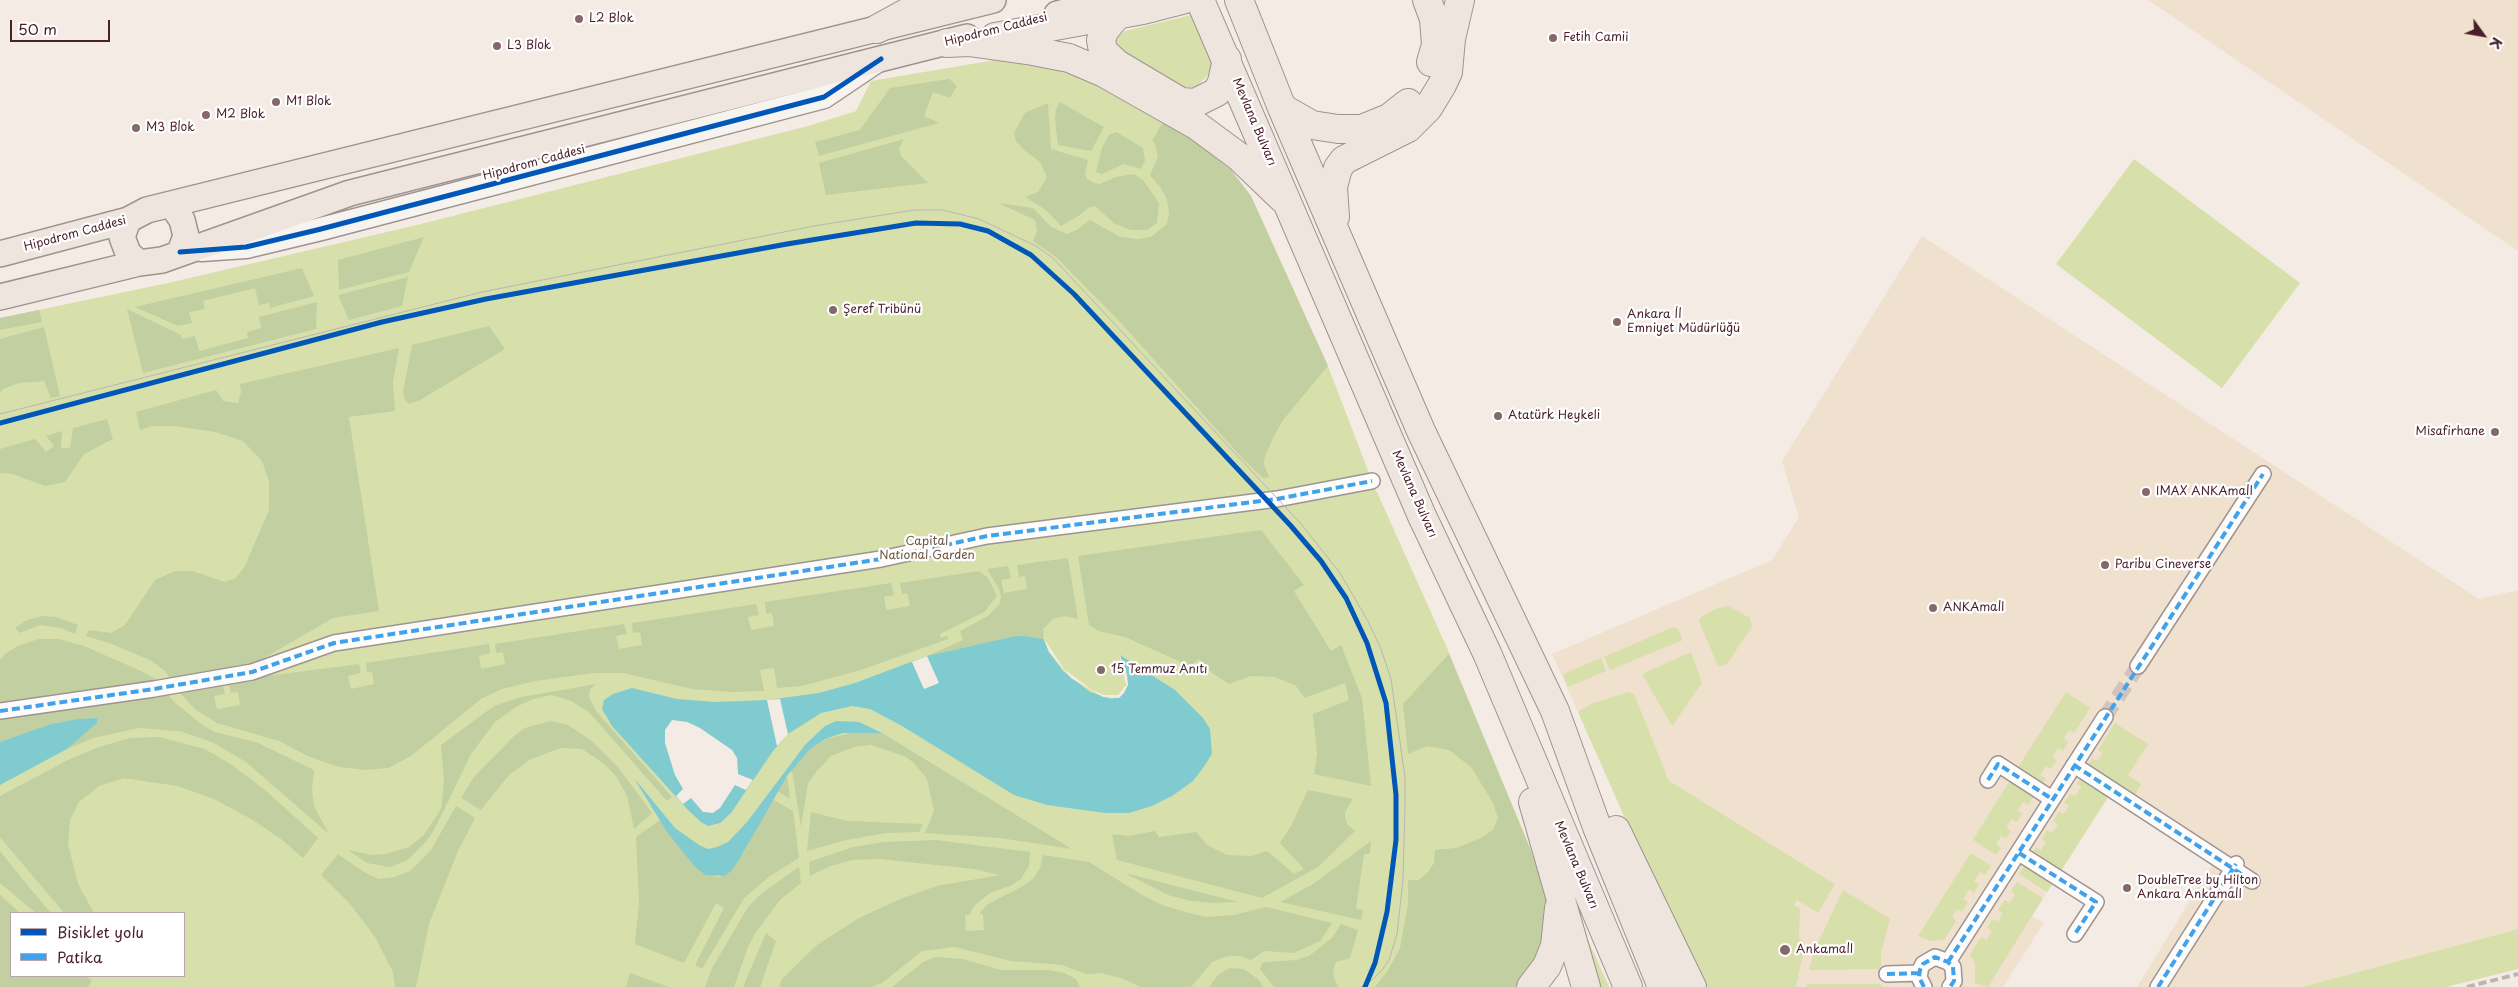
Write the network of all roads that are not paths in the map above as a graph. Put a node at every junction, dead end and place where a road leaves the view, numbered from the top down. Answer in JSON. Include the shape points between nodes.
{"nodes":[{"id":1,"x":930,"y":0,"type":"edge"},
{"id":2,"x":993,"y":0,"type":"edge"},
{"id":3,"x":1182,"y":0,"type":"edge"},
{"id":4,"x":1200,"y":0,"type":"edge"},
{"id":5,"x":1239,"y":0,"type":"edge"},
{"id":6,"x":1427,"y":0,"type":"edge"},
{"id":7,"x":1460,"y":0,"type":"edge"},
{"id":8,"x":1116,"y":7,"type":"edge"},
{"id":9,"x":877,"y":30,"type":"junction"},
{"id":10,"x":958,"y":42,"type":"junction"},
{"id":11,"x":1227,"y":59,"type":"junction"},
{"id":12,"x":1282,"y":108,"type":"junction"},
{"id":13,"x":172,"y":205,"type":"junction"},
{"id":14,"x":1291,"y":207,"type":"junction"},
{"id":15,"x":128,"y":220,"type":"junction"},
{"id":16,"x":1336,"y":231,"type":"junction"},
{"id":17,"x":180,"y":252,"type":"junction"},
{"id":18,"x":0,"y":254,"type":"edge"},
{"id":19,"x":139,"y":263,"type":"junction"},
{"id":20,"x":0,"y":297,"type":"edge"},
{"id":21,"x":2263,"y":474,"type":"dead end"},
{"id":22,"x":1372,"y":481,"type":"dead end"},
{"id":23,"x":1487,"y":653,"type":"junction"},
{"id":24,"x":2138,"y":666,"type":"tunnel mouth"},
{"id":25,"x":0,"y":711,"type":"edge"},
{"id":26,"x":1555,"y":711,"type":"junction"},
{"id":27,"x":2106,"y":717,"type":"tunnel mouth"},
{"id":28,"x":2074,"y":766,"type":"junction"},
{"id":29,"x":1988,"y":780,"type":"dead end"},
{"id":30,"x":2052,"y":800,"type":"junction"},
{"id":31,"x":2019,"y":853,"type":"junction"},
{"id":32,"x":2235,"y":866,"type":"junction"},
{"id":33,"x":2252,"y":882,"type":"dead end"},
{"id":34,"x":1561,"y":894,"type":"junction"},
{"id":35,"x":2075,"y":934,"type":"dead end"},
{"id":36,"x":1948,"y":962,"type":"junction"},
{"id":37,"x":1680,"y":963,"type":"junction"},
{"id":38,"x":1888,"y":974,"type":"dead end"},
{"id":39,"x":1922,"y":980,"type":"edge"},
{"id":40,"x":1531,"y":987,"type":"edge"},
{"id":41,"x":1586,"y":987,"type":"edge"},
{"id":42,"x":1628,"y":987,"type":"edge"},
{"id":43,"x":1662,"y":987,"type":"edge"},
{"id":44,"x":1692,"y":987,"type":"edge"},
{"id":45,"x":1698,"y":987,"type":"edge"},
{"id":46,"x":1950,"y":987,"type":"edge"},
{"id":47,"x":2158,"y":987,"type":"edge"}],
"edges":[{"from":1,"to":9,"type":"highway"},
{"from":2,"to":9,"type":"main road","name":"Hipodrom Caddesi"},
{"from":3,"to":8,"type":"highway"},
{"from":4,"to":11,"type":"highway","name":"Mevlana Bulvarı"},
{"from":5,"to":12,"type":"highway"},
{"from":6,"to":12,"type":"highway","via":[[1434,18],[1436,45],[1428,74],[1417,94],[1389,118],[1362,129],[1338,129],[1312,124]]},
{"from":7,"to":16,"type":"highway","via":[[1448,72],[1428,108],[1408,128],[1344,160],[1338,168],[1333,187]]},
{"from":8,"to":10,"type":"highway"},
{"from":8,"to":11,"type":"highway","via":[[1101,40],[1103,51],[1117,64],[1181,102],[1195,103],[1217,92]]},
{"from":9,"to":13,"type":"main road","name":"Hipodrom Caddesi"},
{"from":10,"to":14,"type":"highway","via":[[1033,50],[1069,58],[1104,73],[1196,125],[1238,156]]},
{"from":10,"to":17,"type":"main road","name":"Hipodrom Caddesi","via":[[350,193]]},
{"from":11,"to":14,"type":"highway","name":"Mevlana Bulvarı"},
{"from":12,"to":16,"type":"highway"},
{"from":13,"to":15,"type":"main road","name":"Hipodrom Caddesi","via":[[147,210]]},
{"from":13,"to":17,"type":"main road","via":[[182,220],[186,236]]},
{"from":14,"to":23,"type":"highway","name":"Mevlana Bulvarı","via":[[1422,516]]},
{"from":15,"to":18,"type":"main road","name":"Hipodrom Caddesi"},
{"from":15,"to":19,"type":"main road","via":[[122,237],[128,253]]},
{"from":16,"to":26,"type":"highway","via":[[1421,431]]},
{"from":17,"to":19,"type":"main road","name":"Hipodrom Caddesi","via":[[162,260]]},
{"from":19,"to":20,"type":"main road","name":"Hipodrom Caddesi"},
{"from":21,"to":24,"type":"street"},
{"from":22,"to":25,"type":"street","via":[[1277,499],[987,536],[881,558],[334,643],[252,672]]},
{"from":23,"to":34,"type":"highway"},
{"from":23,"to":42,"type":"highway","name":"Mevlana Bulvarı"},
{"from":26,"to":37,"type":"highway"},
{"from":26,"to":43,"type":"highway","via":[[1597,827]]},
{"from":27,"to":28,"type":"street"},
{"from":28,"to":30,"type":"street"},
{"from":28,"to":32,"type":"street"},
{"from":29,"to":30,"type":"street","via":[[1998,764]]},
{"from":30,"to":31,"type":"street"},
{"from":31,"to":35,"type":"street","via":[[2096,902]]},
{"from":31,"to":36,"type":"street"},
{"from":32,"to":33,"type":"street"},
{"from":32,"to":47,"type":"street"},
{"from":34,"to":40,"type":"highway","via":[[1555,946],[1547,966]]},
{"from":34,"to":41,"type":"highway"},
{"from":36,"to":39,"type":"street","via":[[1936,957],[1929,959],[1923,964]]},
{"from":36,"to":46,"type":"street","via":[[1954,974]]},
{"from":37,"to":44,"type":"highway"},
{"from":37,"to":45,"type":"highway"},
{"from":38,"to":39,"type":"street"}]}
